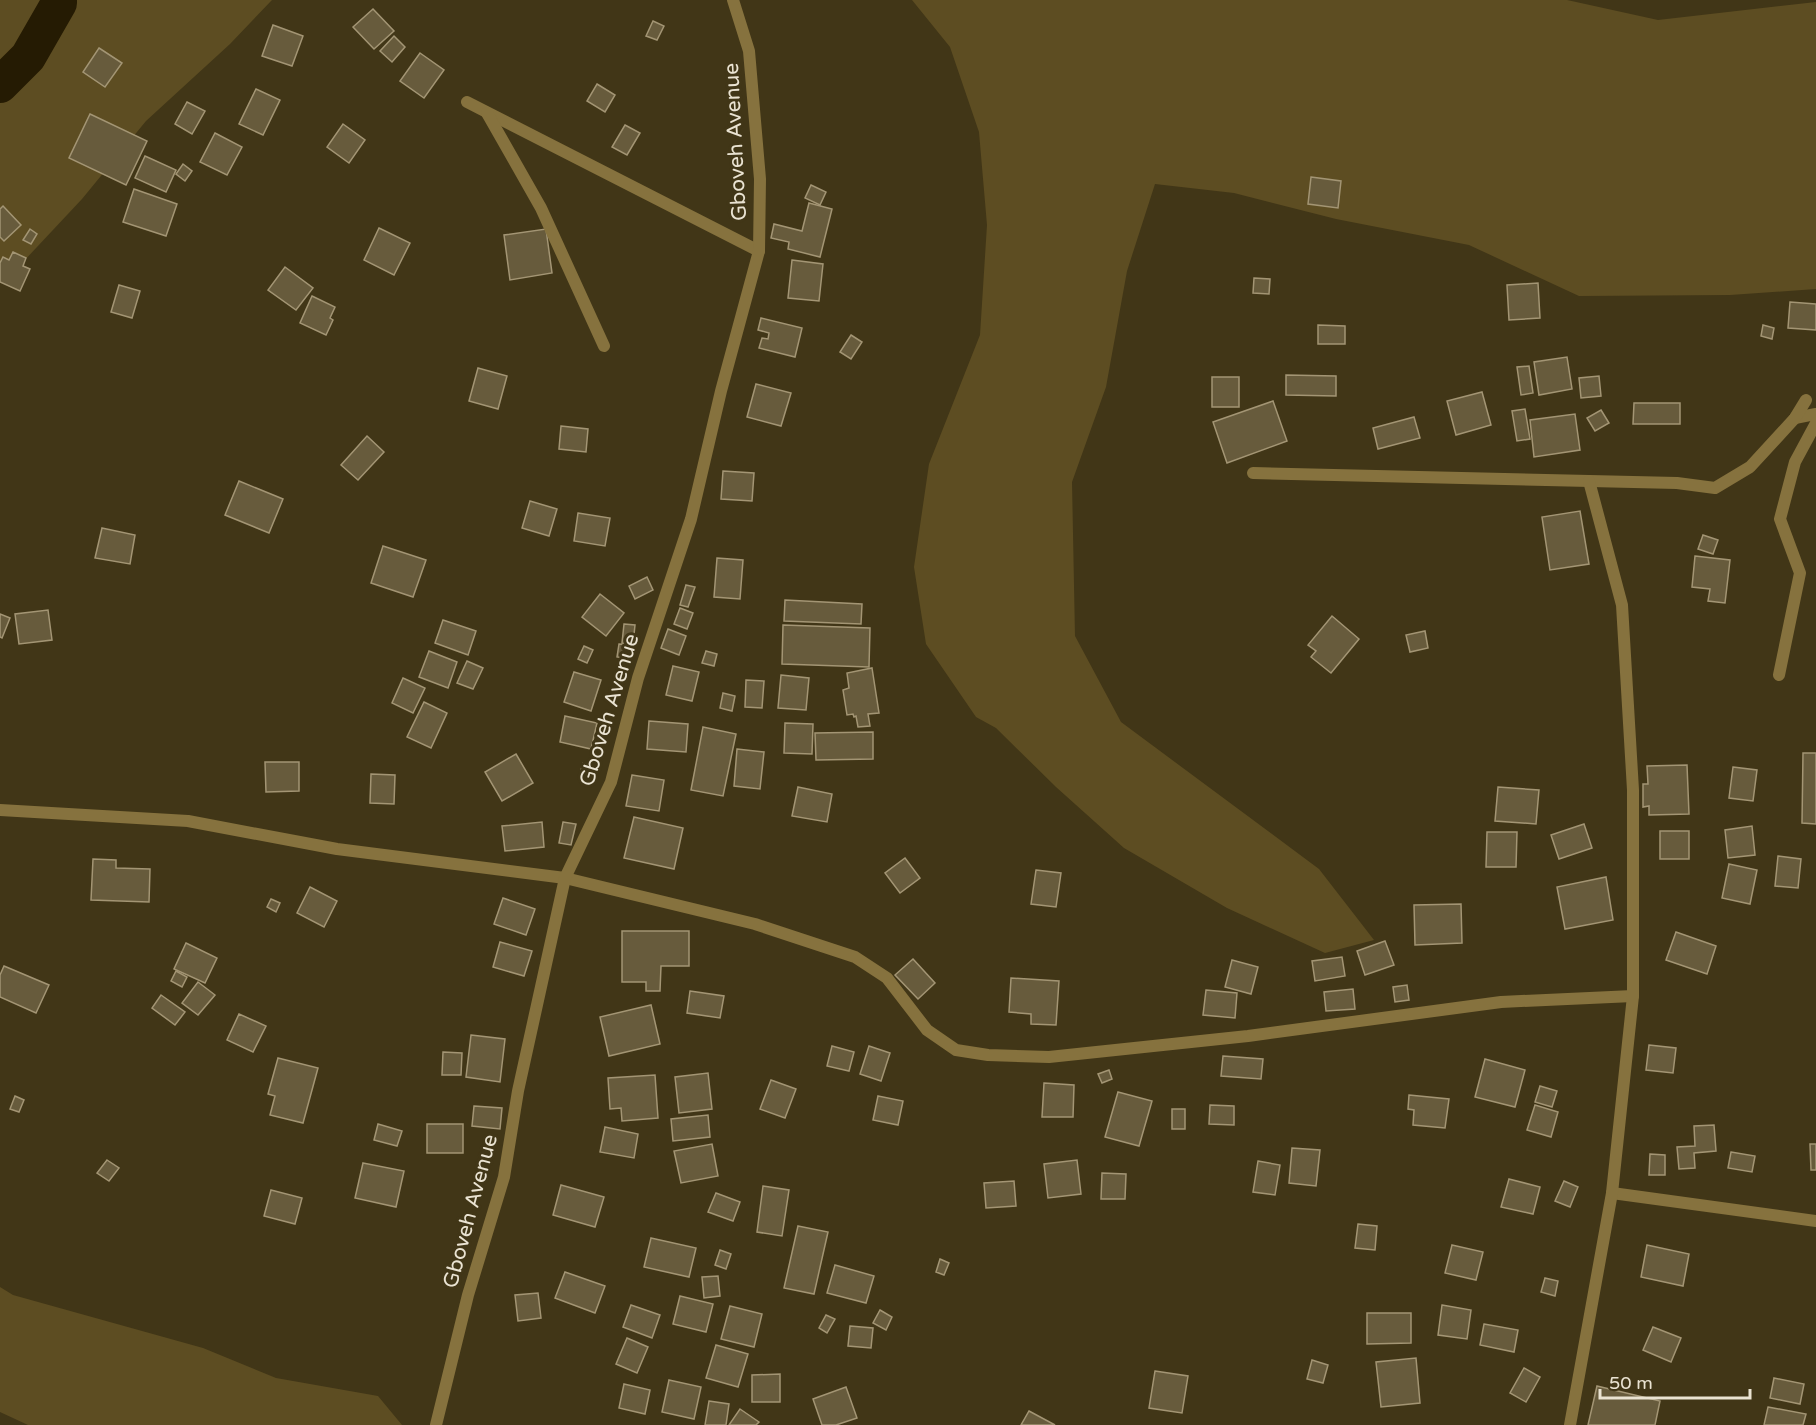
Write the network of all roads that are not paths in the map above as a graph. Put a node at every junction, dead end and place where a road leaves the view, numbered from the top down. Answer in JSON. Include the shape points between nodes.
{"nodes":[{"id":1,"x":733,"y":0,"type":"edge"},
{"id":2,"x":467,"y":102,"type":"dead end"},
{"id":3,"x":487,"y":112,"type":"junction"},
{"id":4,"x":759,"y":251,"type":"junction"},
{"id":5,"x":604,"y":346,"type":"dead end"},
{"id":6,"x":1806,"y":400,"type":"dead end"},
{"id":7,"x":1816,"y":414,"type":"edge"},
{"id":8,"x":1795,"y":418,"type":"junction"},
{"id":9,"x":1816,"y":423,"type":"edge"},
{"id":10,"x":1253,"y":473,"type":"dead end"},
{"id":11,"x":1589,"y":481,"type":"junction"},
{"id":12,"x":1779,"y":675,"type":"dead end"},
{"id":13,"x":0,"y":810,"type":"edge"},
{"id":14,"x":565,"y":878,"type":"junction"},
{"id":15,"x":1633,"y":996,"type":"junction"},
{"id":16,"x":1612,"y":1192,"type":"junction"},
{"id":17,"x":1816,"y":1221,"type":"edge"},
{"id":18,"x":436,"y":1425,"type":"edge"},
{"id":19,"x":1570,"y":1425,"type":"edge"}],
"edges":[{"from":1,"to":4,"type":"street","name":"Gboveh Avenue","via":[[749,51],[760,179]]},
{"from":2,"to":3,"type":"street"},
{"from":3,"to":4,"type":"street"},
{"from":3,"to":5,"type":"street","via":[[541,208]]},
{"from":4,"to":14,"type":"street","name":"Gboveh Avenue","via":[[691,519],[638,678],[611,782]]},
{"from":6,"to":8,"type":"street"},
{"from":7,"to":8,"type":"street"},
{"from":8,"to":11,"type":"street","via":[[1750,467],[1715,488]]},
{"from":9,"to":12,"type":"street","via":[[1795,462],[1780,519],[1800,573]]},
{"from":10,"to":11,"type":"street"},
{"from":11,"to":15,"type":"street","via":[[1622,605],[1634,790]]},
{"from":13,"to":14,"type":"street","via":[[188,821],[337,849]]},
{"from":14,"to":15,"type":"street","via":[[755,924],[855,957],[887,978],[927,1030],[956,1050],[988,1055],[1049,1057],[1248,1036],[1501,1002]]},
{"from":14,"to":18,"type":"street","name":"Gboveh Avenue","via":[[518,1091],[504,1177],[468,1295]]},
{"from":15,"to":16,"type":"street"},
{"from":16,"to":17,"type":"street"},
{"from":16,"to":19,"type":"street"}]}
